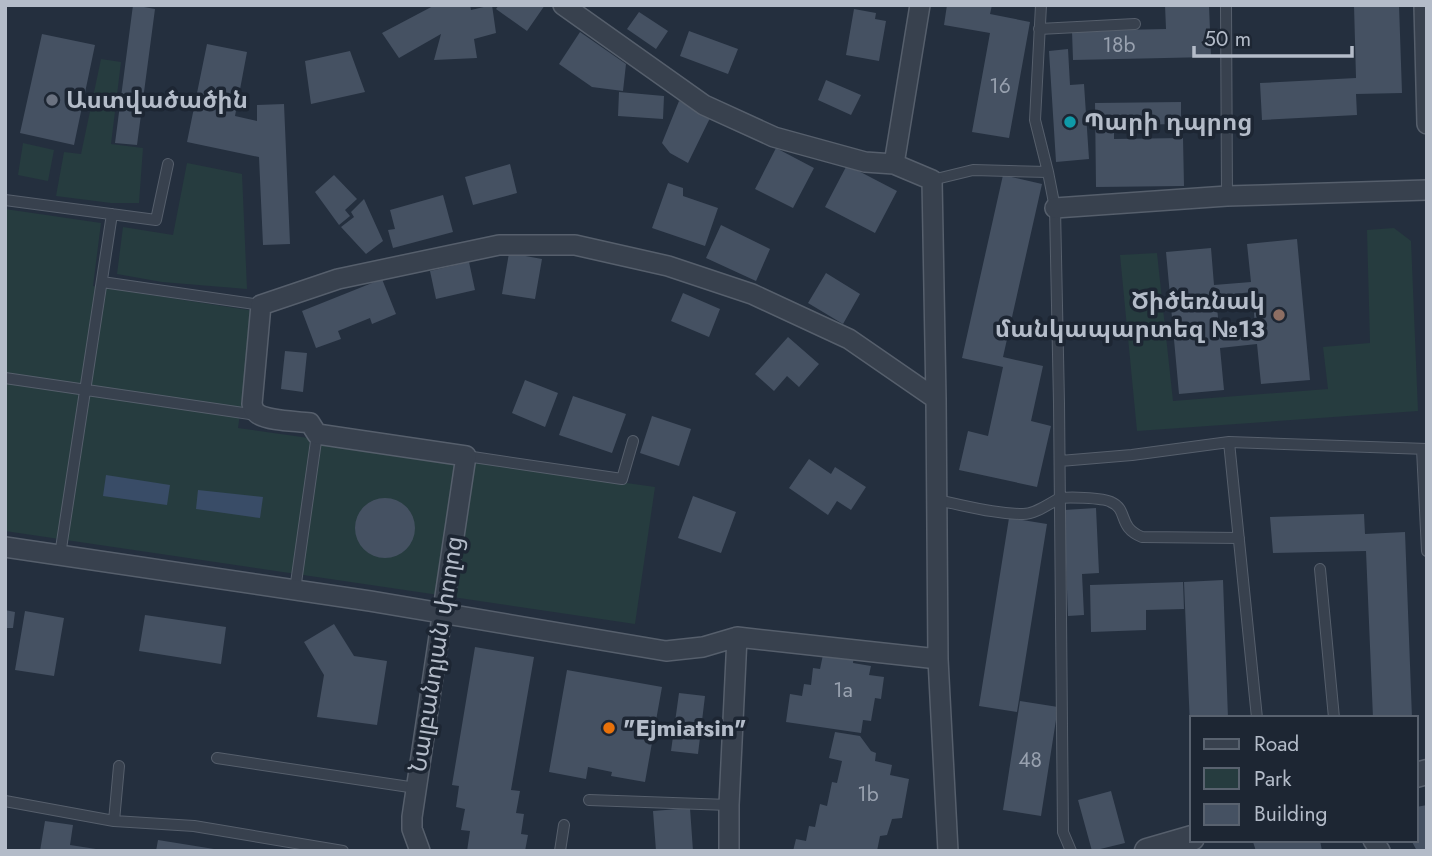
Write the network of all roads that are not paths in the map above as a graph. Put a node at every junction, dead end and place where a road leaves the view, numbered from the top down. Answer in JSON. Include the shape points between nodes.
{"nodes":[{"id":1,"x":562,"y":5,"type":"edge"},
{"id":2,"x":920,"y":5,"type":"edge"},
{"id":3,"x":1041,"y":5,"type":"edge"},
{"id":4,"x":1226,"y":5,"type":"edge"},
{"id":5,"x":1425,"y":17,"type":"edge"},
{"id":6,"x":1135,"y":24,"type":"dead end"},
{"id":7,"x":1039,"y":29,"type":"junction"},
{"id":8,"x":1427,"y":124,"type":"edge"},
{"id":9,"x":168,"y":164,"type":"dead end"},
{"id":10,"x":894,"y":164,"type":"junction"},
{"id":11,"x":1048,"y":172,"type":"junction"},
{"id":12,"x":932,"y":180,"type":"junction"},
{"id":13,"x":1427,"y":190,"type":"edge"},
{"id":14,"x":1227,"y":195,"type":"junction"},
{"id":15,"x":5,"y":200,"type":"edge"},
{"id":16,"x":1055,"y":208,"type":"junction"},
{"id":17,"x":112,"y":214,"type":"junction"},
{"id":18,"x":102,"y":282,"type":"junction"},
{"id":19,"x":261,"y":305,"type":"junction"},
{"id":20,"x":5,"y":378,"type":"edge"},
{"id":21,"x":85,"y":390,"type":"junction"},
{"id":22,"x":936,"y":399,"type":"junction"},
{"id":23,"x":259,"y":410,"type":"junction"},
{"id":24,"x":317,"y":433,"type":"junction"},
{"id":25,"x":633,"y":441,"type":"dead end"},
{"id":26,"x":1229,"y":442,"type":"junction"},
{"id":27,"x":1424,"y":449,"type":"edge"},
{"id":28,"x":466,"y":456,"type":"junction"},
{"id":29,"x":1060,"y":461,"type":"junction"},
{"id":30,"x":1060,"y":498,"type":"junction"},
{"id":31,"x":936,"y":500,"type":"junction"},
{"id":32,"x":1239,"y":538,"type":"junction"},
{"id":33,"x":1427,"y":539,"type":"edge"},
{"id":34,"x":5,"y":547,"type":"edge"},
{"id":35,"x":1427,"y":551,"type":"edge"},
{"id":36,"x":60,"y":555,"type":"junction"},
{"id":37,"x":1320,"y":569,"type":"dead end"},
{"id":38,"x":295,"y":590,"type":"junction"},
{"id":39,"x":441,"y":612,"type":"junction"},
{"id":40,"x":737,"y":637,"type":"junction"},
{"id":41,"x":938,"y":659,"type":"junction"},
{"id":42,"x":1257,"y":716,"type":"edge"},
{"id":43,"x":1334,"y":716,"type":"edge"},
{"id":44,"x":217,"y":758,"type":"dead end"},
{"id":45,"x":119,"y":766,"type":"dead end"},
{"id":46,"x":416,"y":788,"type":"junction"},
{"id":47,"x":589,"y":800,"type":"dead end"},
{"id":48,"x":5,"y":801,"type":"edge"},
{"id":49,"x":729,"y":805,"type":"junction"},
{"id":50,"x":114,"y":821,"type":"junction"},
{"id":51,"x":564,"y":825,"type":"dead end"},
{"id":52,"x":1190,"y":839,"type":"edge"},
{"id":53,"x":343,"y":851,"type":"edge"},
{"id":54,"x":420,"y":851,"type":"edge"},
{"id":55,"x":560,"y":851,"type":"edge"},
{"id":56,"x":729,"y":851,"type":"edge"},
{"id":57,"x":948,"y":851,"type":"edge"},
{"id":58,"x":1071,"y":851,"type":"edge"},
{"id":59,"x":1147,"y":851,"type":"edge"}],
"edges":[{"from":1,"to":10,"type":"street","via":[[704,105],[774,137],[865,162]]},
{"from":2,"to":10,"type":"street"},
{"from":3,"to":7,"type":"lane"},
{"from":4,"to":14,"type":"lane"},
{"from":5,"to":8,"type":"street"},
{"from":6,"to":7,"type":"lane"},
{"from":7,"to":11,"type":"lane","via":[[1035,120]]},
{"from":9,"to":17,"type":"lane","via":[[156,220]]},
{"from":10,"to":12,"type":"street"},
{"from":11,"to":12,"type":"lane","via":[[973,170]]},
{"from":11,"to":16,"type":"lane"},
{"from":12,"to":22,"type":"street"},
{"from":13,"to":14,"type":"street"},
{"from":14,"to":16,"type":"street"},
{"from":15,"to":17,"type":"lane"},
{"from":16,"to":29,"type":"lane"},
{"from":17,"to":18,"type":"lane"},
{"from":18,"to":19,"type":"lane"},
{"from":18,"to":21,"type":"lane"},
{"from":19,"to":22,"type":"street","via":[[338,279],[499,245],[575,245],[668,265],[752,294],[849,339]]},
{"from":19,"to":23,"type":"street"},
{"from":20,"to":21,"type":"lane"},
{"from":21,"to":23,"type":"lane"},
{"from":21,"to":36,"type":"lane"},
{"from":22,"to":31,"type":"street"},
{"from":23,"to":24,"type":"street","via":[[310,423]]},
{"from":24,"to":28,"type":"street"},
{"from":24,"to":38,"type":"lane"},
{"from":25,"to":28,"type":"lane","via":[[622,479]]},
{"from":26,"to":27,"type":"lane"},
{"from":26,"to":29,"type":"lane"},
{"from":26,"to":32,"type":"lane"},
{"from":27,"to":33,"type":"lane"},
{"from":28,"to":39,"type":"street","name":"Նալբանդյան փողոց"},
{"from":29,"to":30,"type":"lane"},
{"from":30,"to":31,"type":"lane","via":[[1026,514]]},
{"from":30,"to":32,"type":"lane","via":[[1108,500],[1121,509],[1132,533],[1142,537]]},
{"from":30,"to":58,"type":"lane","via":[[1063,832]]},
{"from":31,"to":41,"type":"street"},
{"from":32,"to":42,"type":"lane"},
{"from":33,"to":35,"type":"lane"},
{"from":34,"to":36,"type":"street"},
{"from":36,"to":38,"type":"street"},
{"from":37,"to":43,"type":"lane"},
{"from":38,"to":39,"type":"street"},
{"from":39,"to":40,"type":"street","via":[[666,651],[703,648]]},
{"from":39,"to":46,"type":"street","name":"Նալբանդյան փողոց"},
{"from":40,"to":41,"type":"street"},
{"from":40,"to":49,"type":"street"},
{"from":41,"to":57,"type":"street"},
{"from":44,"to":46,"type":"lane"},
{"from":45,"to":50,"type":"lane"},
{"from":46,"to":54,"type":"street","name":"Նալբանդյան փողոց","via":[[412,829]]},
{"from":47,"to":49,"type":"lane"},
{"from":48,"to":50,"type":"lane"},
{"from":49,"to":56,"type":"street"},
{"from":50,"to":53,"type":"lane","via":[[194,827]]},
{"from":51,"to":55,"type":"lane"},
{"from":52,"to":59,"type":"street"}]}
